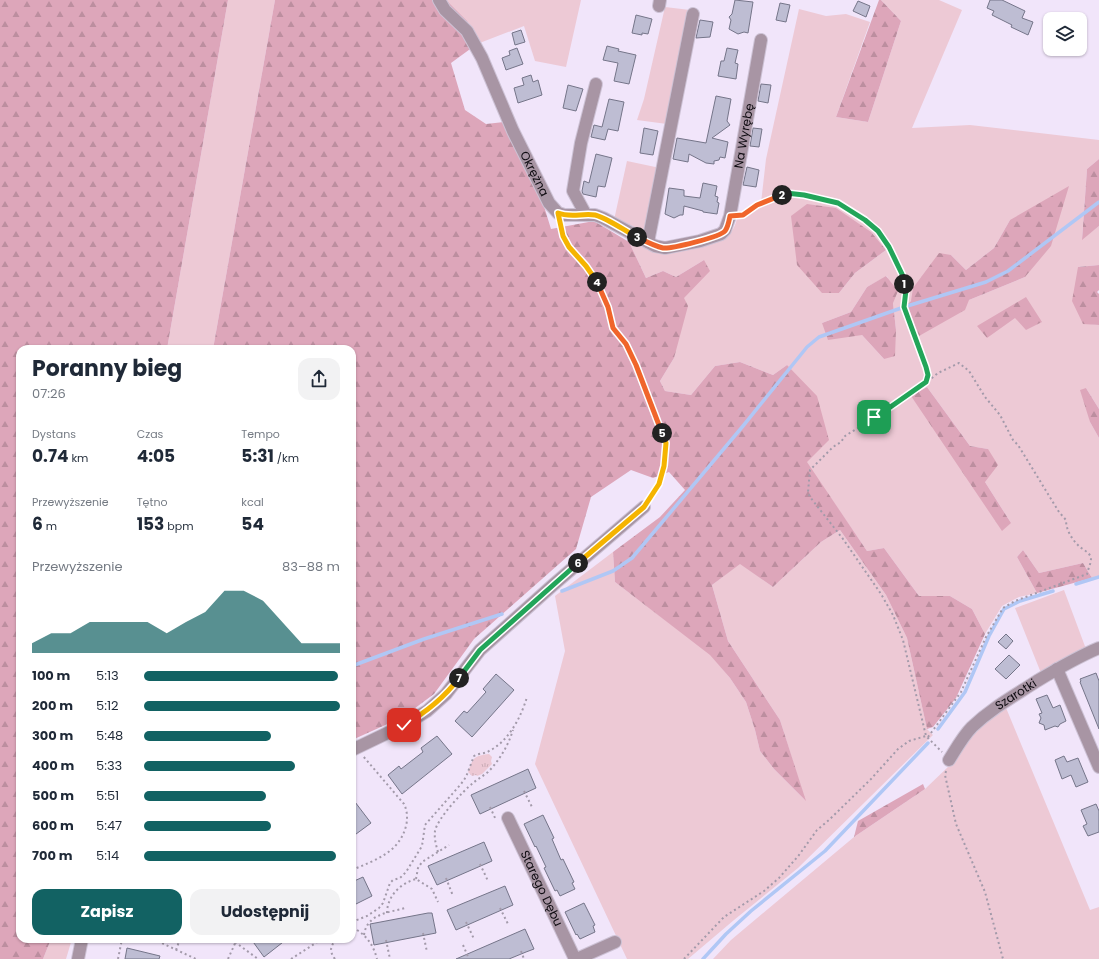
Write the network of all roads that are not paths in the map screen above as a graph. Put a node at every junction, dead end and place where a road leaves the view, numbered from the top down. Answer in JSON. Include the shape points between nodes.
{"nodes":[{"id":1,"x":438,"y":0,"type":"edge"},
{"id":2,"x":693,"y":14,"type":"dead end"},
{"id":3,"x":762,"y":40,"type":"dead end"},
{"id":4,"x":596,"y":84,"type":"dead end"},
{"id":5,"x":586,"y":215,"type":"junction"},
{"id":6,"x":648,"y":242,"type":"junction"},
{"id":7,"x":644,"y":507,"type":"road end"},
{"id":8,"x":1099,"y":648,"type":"edge"},
{"id":9,"x":1057,"y":669,"type":"junction"},
{"id":10,"x":356,"y":748,"type":"edge"},
{"id":11,"x":949,"y":760,"type":"road end"},
{"id":12,"x":1099,"y":767,"type":"edge"},
{"id":13,"x":503,"y":821,"type":"road end"},
{"id":14,"x":615,"y":942,"type":"dead end"},
{"id":15,"x":81,"y":943,"type":"edge"},
{"id":16,"x":78,"y":959,"type":"edge"},
{"id":17,"x":576,"y":959,"type":"edge"}],
"edges":[{"from":1,"to":5,"type":"street","name":"Okrężna","via":[[467,31],[482,58],[513,131],[550,202],[558,213]]},
{"from":2,"to":6,"type":"street"},
{"from":3,"to":6,"type":"street","name":"Na Wyrębę","via":[[730,216],[725,230],[721,234],[700,241],[665,248]]},
{"from":4,"to":5,"type":"street","via":[[581,143],[573,190]]},
{"from":5,"to":6,"type":"street","via":[[603,218]]},
{"from":7,"to":10,"type":"street","via":[[480,650],[446,694],[427,710],[404,725]]},
{"from":8,"to":9,"type":"street","name":"Szarotki"},
{"from":9,"to":11,"type":"street","name":"Szarotki","via":[[1008,698],[987,714],[971,729]]},
{"from":9,"to":12,"type":"street"},
{"from":13,"to":17,"type":"street","name":"Starego Dębu"},
{"from":14,"to":17,"type":"street","name":"Starego Dębu"},
{"from":15,"to":16,"type":"street"}]}
